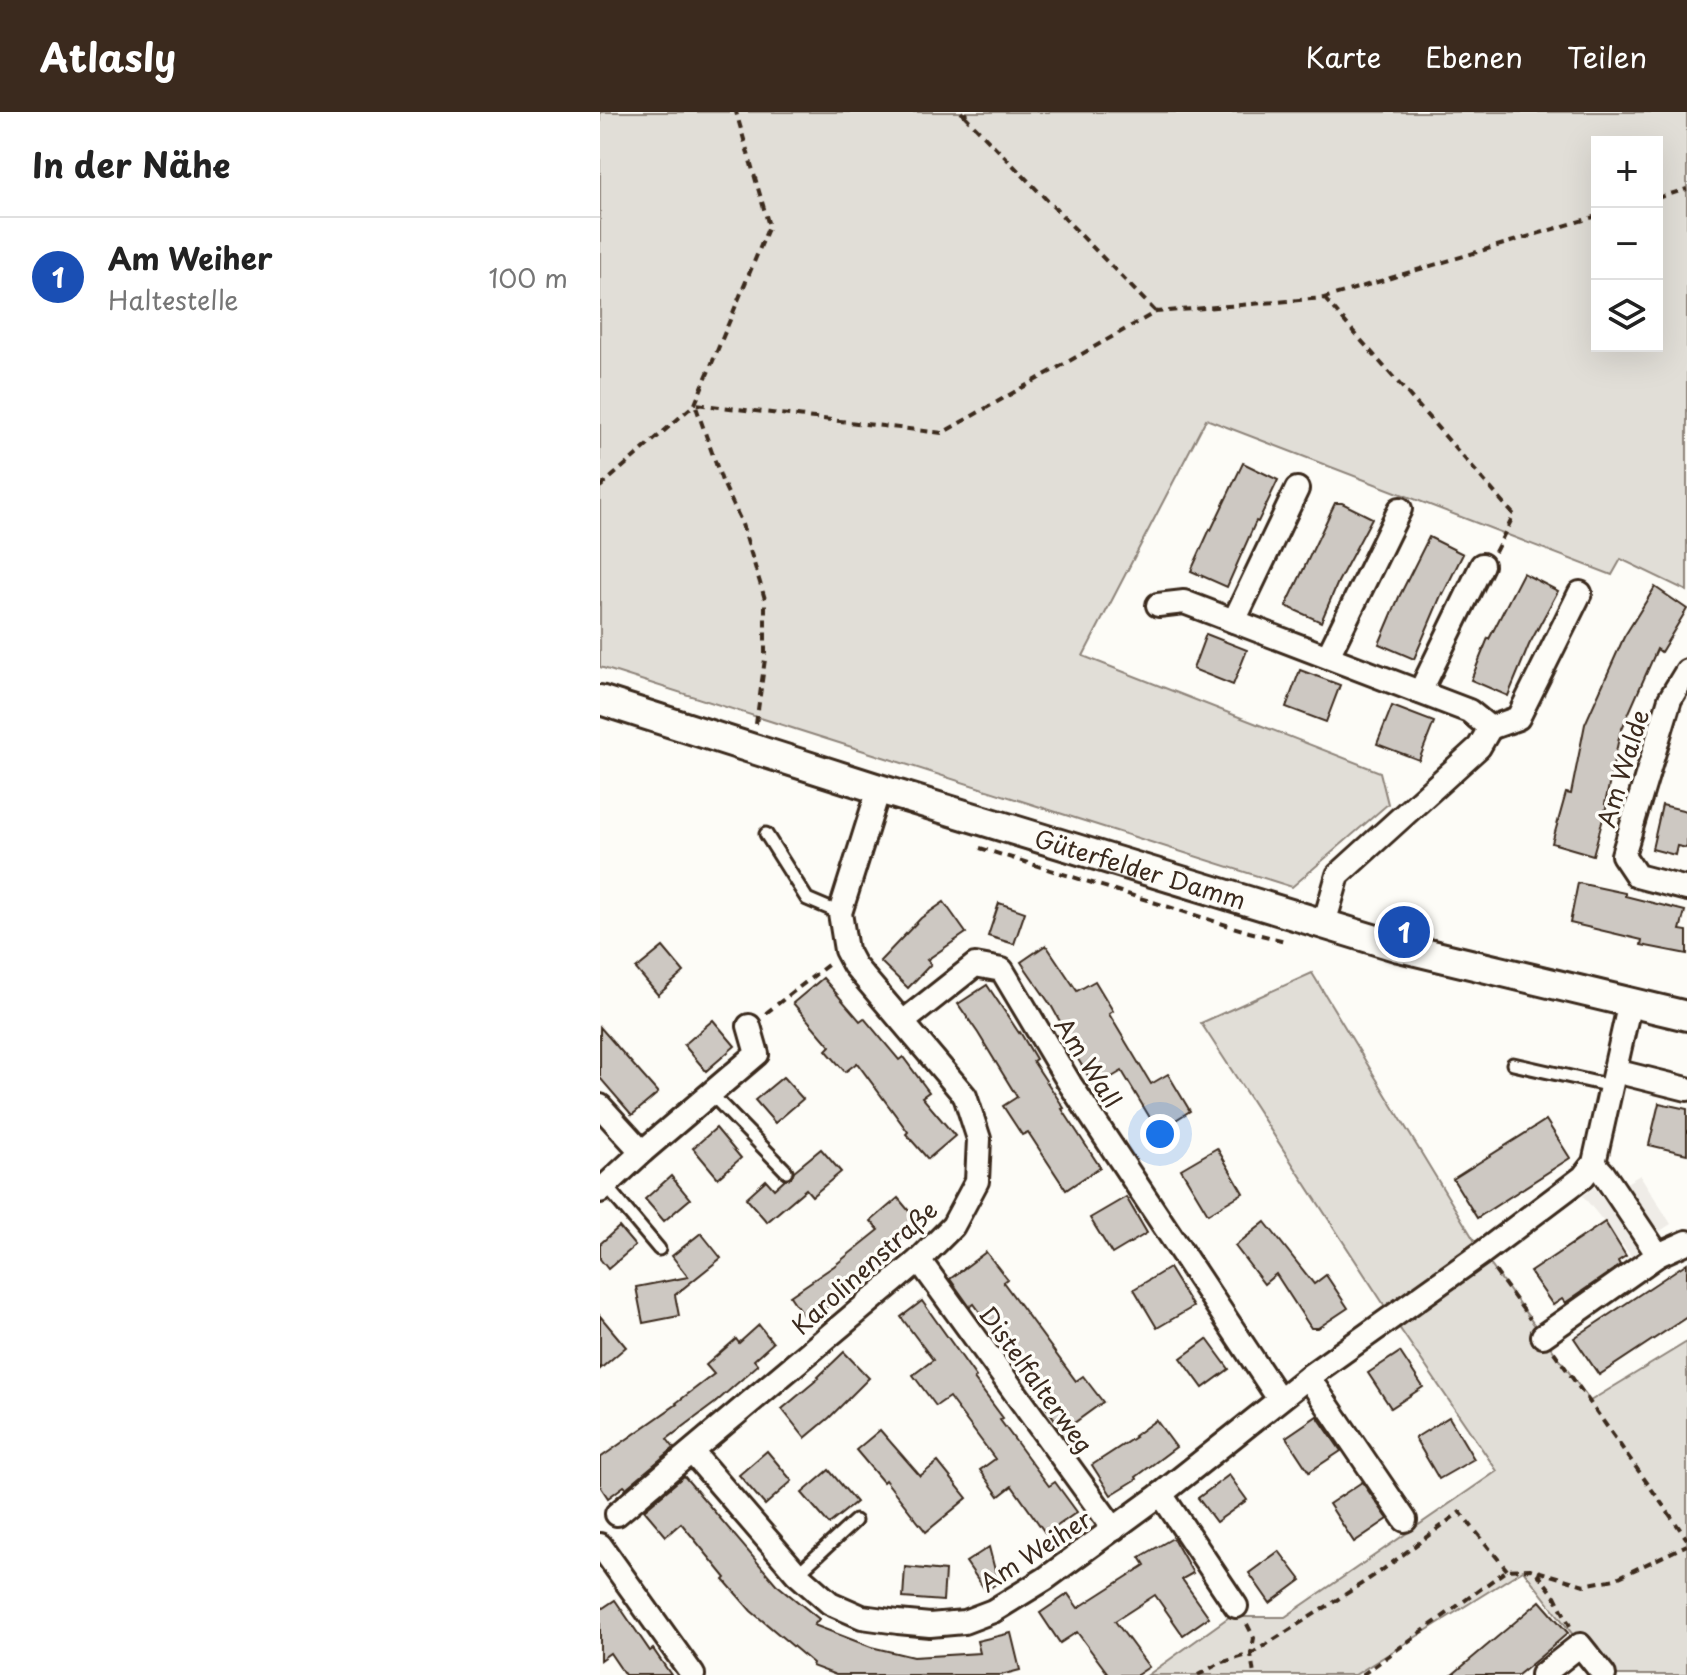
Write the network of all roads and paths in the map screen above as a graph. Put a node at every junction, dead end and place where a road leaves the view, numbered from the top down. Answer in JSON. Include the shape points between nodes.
{"nodes":[{"id":1,"x":736,"y":112,"type":"edge"},
{"id":2,"x":964,"y":113,"type":"edge"},
{"id":3,"x":1687,"y":189,"type":"edge"},
{"id":4,"x":1663,"y":196,"type":"edge"},
{"id":5,"x":1591,"y":218,"type":"edge"},
{"id":6,"x":1324,"y":298,"type":"junction"},
{"id":7,"x":1156,"y":312,"type":"junction"},
{"id":8,"x":695,"y":404,"type":"junction"},
{"id":9,"x":600,"y":487,"type":"edge"},
{"id":10,"x":1297,"y":489,"type":"dead end"},
{"id":11,"x":1400,"y":509,"type":"dead end"},
{"id":12,"x":1482,"y":565,"type":"joint"},
{"id":13,"x":1580,"y":593,"type":"dead end"},
{"id":14,"x":1158,"y":605,"type":"dead end"},
{"id":15,"x":1234,"y":621,"type":"junction"},
{"id":16,"x":1328,"y":656,"type":"junction"},
{"id":17,"x":1687,"y":671,"type":"edge"},
{"id":18,"x":1420,"y":692,"type":"junction"},
{"id":19,"x":600,"y":700,"type":"edge"},
{"id":20,"x":1490,"y":728,"type":"junction"},
{"id":21,"x":752,"y":748,"type":"junction"},
{"id":22,"x":879,"y":789,"type":"junction"},
{"id":23,"x":766,"y":834,"type":"dead end"},
{"id":24,"x":1687,"y":889,"type":"edge"},
{"id":25,"x":840,"y":913,"type":"junction"},
{"id":26,"x":1324,"y":924,"type":"junction"},
{"id":27,"x":846,"y":950,"type":"junction"},
{"id":28,"x":1630,"y":1002,"type":"junction"},
{"id":29,"x":1687,"y":1016,"type":"edge"},
{"id":30,"x":903,"y":1022,"type":"junction"},
{"id":31,"x":749,"y":1026,"type":"joint"},
{"id":32,"x":1513,"y":1064,"type":"dead end"},
{"id":33,"x":1613,"y":1078,"type":"junction"},
{"id":34,"x":1687,"y":1089,"type":"edge"},
{"id":35,"x":711,"y":1094,"type":"junction"},
{"id":36,"x":600,"y":1106,"type":"edge"},
{"id":37,"x":642,"y":1152,"type":"junction"},
{"id":38,"x":1594,"y":1163,"type":"junction"},
{"id":39,"x":786,"y":1171,"type":"dead end"},
{"id":40,"x":603,"y":1188,"type":"edge"},
{"id":41,"x":1687,"y":1242,"type":"edge"},
{"id":42,"x":659,"y":1249,"type":"dead end"},
{"id":43,"x":1482,"y":1253,"type":"junction"},
{"id":44,"x":1658,"y":1255,"type":"junction"},
{"id":45,"x":919,"y":1260,"type":"junction"},
{"id":46,"x":1543,"y":1336,"type":"junction"},
{"id":47,"x":1308,"y":1377,"type":"junction"},
{"id":48,"x":1279,"y":1399,"type":"junction"},
{"id":49,"x":692,"y":1452,"type":"junction"},
{"id":50,"x":1161,"y":1494,"type":"junction"},
{"id":51,"x":617,"y":1514,"type":"dead end"},
{"id":52,"x":1405,"y":1520,"type":"dead end"},
{"id":53,"x":855,"y":1521,"type":"dead end"},
{"id":54,"x":1114,"y":1529,"type":"junction"},
{"id":55,"x":1687,"y":1542,"type":"edge"},
{"id":56,"x":600,"y":1545,"type":"edge"},
{"id":57,"x":1507,"y":1570,"type":"junction"},
{"id":58,"x":1536,"y":1571,"type":"junction"},
{"id":59,"x":797,"y":1574,"type":"junction"},
{"id":60,"x":1236,"y":1606,"type":"joint"},
{"id":61,"x":1580,"y":1645,"type":"junction"},
{"id":62,"x":1251,"y":1654,"type":"junction"},
{"id":63,"x":693,"y":1675,"type":"edge"},
{"id":64,"x":1198,"y":1675,"type":"edge"},
{"id":65,"x":1254,"y":1675,"type":"edge"},
{"id":66,"x":1362,"y":1675,"type":"edge"},
{"id":67,"x":1542,"y":1675,"type":"edge"},
{"id":68,"x":1604,"y":1675,"type":"edge"}],
"edges":[{"from":1,"to":8,"type":"path","via":[[769,226]]},
{"from":2,"to":7,"type":"path"},
{"from":3,"to":4,"type":"path"},
{"from":5,"to":6,"type":"path"},
{"from":6,"to":7,"type":"path"},
{"from":6,"to":12,"type":"path","via":[[1514,515]]},
{"from":7,"to":8,"type":"path","via":[[942,433]]},
{"from":8,"to":9,"type":"path"},
{"from":8,"to":21,"type":"path","via":[[765,599],[765,659]]},
{"from":10,"to":15,"type":"street"},
{"from":11,"to":16,"type":"street"},
{"from":12,"to":18,"type":"street"},
{"from":13,"to":20,"type":"street","via":[[1518,718]]},
{"from":14,"to":15,"type":"street","via":[[1184,602]]},
{"from":15,"to":16,"type":"street"},
{"from":16,"to":18,"type":"street"},
{"from":17,"to":24,"type":"street","name":"Am Walde","via":[[1670,699],[1623,855],[1637,876]]},
{"from":18,"to":20,"type":"street","via":[[1469,711]]},
{"from":19,"to":21,"type":"street","name":"Güterfelder Damm"},
{"from":20,"to":26,"type":"street","via":[[1479,747],[1338,875]]},
{"from":21,"to":22,"type":"street","name":"Güterfelder Damm"},
{"from":22,"to":25,"type":"street","name":"Karolinenstraße"},
{"from":22,"to":26,"type":"street","name":"Güterfelder Damm"},
{"from":23,"to":25,"type":"lane","via":[[807,899]]},
{"from":25,"to":27,"type":"street","name":"Karolinenstraße"},
{"from":26,"to":28,"type":"street","name":"Güterfelder Damm"},
{"from":27,"to":30,"type":"street","name":"Karolinenstraße"},
{"from":27,"to":31,"type":"path"},
{"from":28,"to":29,"type":"street","name":"Güterfelder Damm"},
{"from":28,"to":33,"type":"street"},
{"from":30,"to":45,"type":"street","name":"Karolinenstraße","via":[[965,1096],[979,1139],[977,1181],[953,1226]]},
{"from":30,"to":48,"type":"street","name":"Am Wall","via":[[975,965],[1002,970],[1070,1084]]},
{"from":31,"to":35,"type":"street","via":[[757,1054]]},
{"from":32,"to":33,"type":"lane"},
{"from":33,"to":34,"type":"street"},
{"from":33,"to":38,"type":"street"},
{"from":35,"to":37,"type":"street"},
{"from":35,"to":39,"type":"lane"},
{"from":36,"to":37,"type":"street"},
{"from":37,"to":40,"type":"street"},
{"from":38,"to":43,"type":"street","name":"Am Weiher","via":[[1583,1177]]},
{"from":38,"to":44,"type":"street"},
{"from":40,"to":42,"type":"lane"},
{"from":41,"to":44,"type":"street"},
{"from":43,"to":46,"type":"path"},
{"from":43,"to":47,"type":"street","name":"Am Weiher"},
{"from":44,"to":46,"type":"street"},
{"from":45,"to":49,"type":"street","name":"Karolinenstraße"},
{"from":45,"to":54,"type":"street","name":"Distelfalterweg"},
{"from":46,"to":55,"type":"path"},
{"from":47,"to":48,"type":"street","name":"Am Weiher"},
{"from":47,"to":52,"type":"street"},
{"from":48,"to":50,"type":"street","name":"Am Weiher"},
{"from":49,"to":51,"type":"street","name":"Karolinenstraße"},
{"from":49,"to":59,"type":"street","name":"Am Weiher"},
{"from":50,"to":54,"type":"street","name":"Am Weiher"},
{"from":50,"to":60,"type":"street"},
{"from":53,"to":59,"type":"lane"},
{"from":54,"to":59,"type":"street","name":"Am Weiher","via":[[1019,1596],[964,1622],[930,1625],[862,1617],[830,1603]]},
{"from":55,"to":58,"type":"path","via":[[1615,1579],[1584,1585]]},
{"from":56,"to":63,"type":"street"},
{"from":57,"to":58,"type":"path"},
{"from":57,"to":62,"type":"path","via":[[1460,1512],[1381,1571]]},
{"from":57,"to":66,"type":"path"},
{"from":58,"to":61,"type":"path"},
{"from":60,"to":62,"type":"path","via":[[1252,1630]]},
{"from":61,"to":67,"type":"street"},
{"from":61,"to":68,"type":"street"},
{"from":62,"to":64,"type":"path"},
{"from":62,"to":65,"type":"path"}]}
